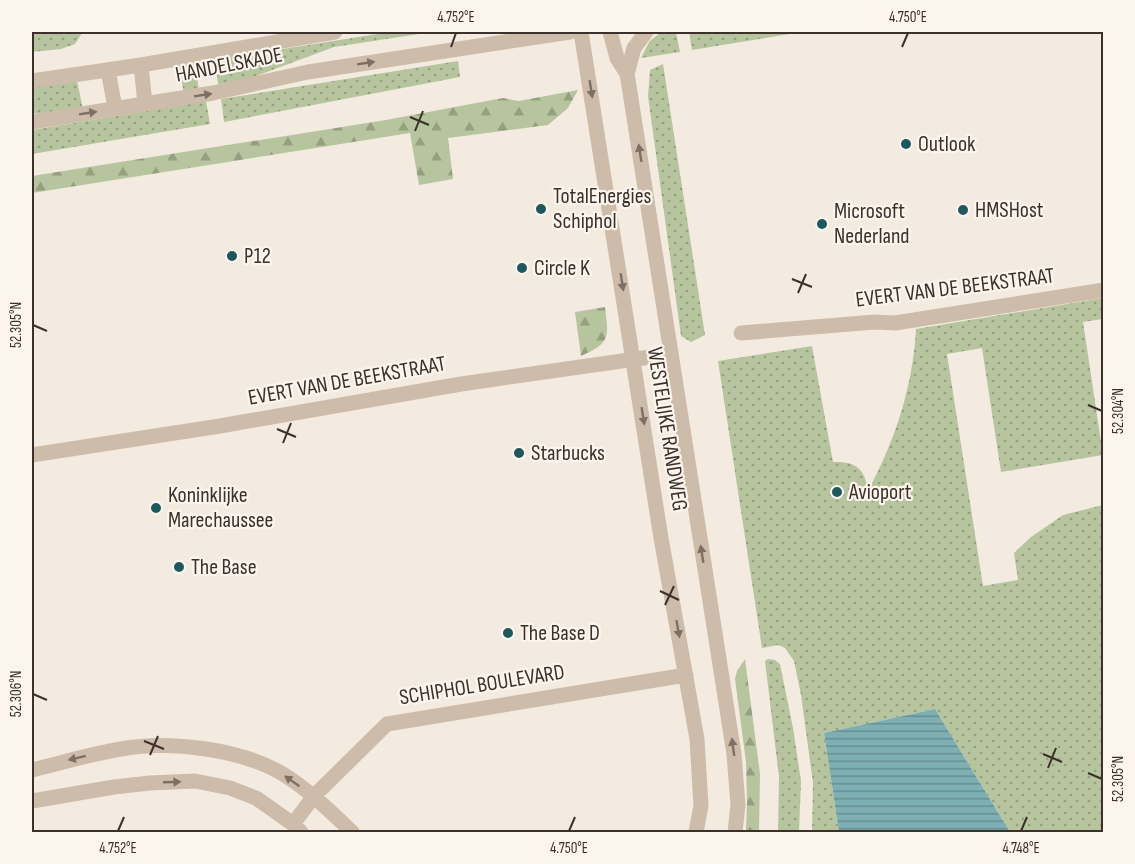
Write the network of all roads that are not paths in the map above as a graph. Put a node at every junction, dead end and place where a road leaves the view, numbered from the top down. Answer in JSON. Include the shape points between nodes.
{"nodes":[{"id":1,"x":335,"y":32,"type":"edge"},
{"id":2,"x":570,"y":32,"type":"edge"},
{"id":3,"x":581,"y":32,"type":"edge"},
{"id":4,"x":610,"y":32,"type":"edge"},
{"id":5,"x":646,"y":32,"type":"edge"},
{"id":6,"x":141,"y":65,"type":"junction"},
{"id":7,"x":108,"y":70,"type":"junction"},
{"id":8,"x":627,"y":74,"type":"junction"},
{"id":9,"x":32,"y":81,"type":"edge"},
{"id":10,"x":145,"y":104,"type":"junction"},
{"id":11,"x":115,"y":108,"type":"junction"},
{"id":12,"x":32,"y":122,"type":"edge"},
{"id":13,"x":1104,"y":290,"type":"edge"},
{"id":14,"x":741,"y":333,"type":"dead end"},
{"id":15,"x":671,"y":354,"type":"junction"},
{"id":16,"x":634,"y":358,"type":"junction"},
{"id":17,"x":32,"y":455,"type":"edge"},
{"id":18,"x":686,"y":675,"type":"junction"},
{"id":19,"x":32,"y":770,"type":"edge"},
{"id":20,"x":314,"y":796,"type":"junction"},
{"id":21,"x":32,"y":801,"type":"edge"},
{"id":22,"x":297,"y":828,"type":"edge"},
{"id":23,"x":352,"y":832,"type":"edge"},
{"id":24,"x":696,"y":832,"type":"edge"},
{"id":25,"x":735,"y":832,"type":"edge"}],
"edges":[{"from":1,"to":6,"type":"street","name":"HANDELSKADE"},
{"from":10,"to":2,"type":"street","name":"HANDELSKADE","one_way":true,"via":[[308,72]]},
{"from":3,"to":16,"type":"street","name":"WESTELIJKE RANDWEG","one_way":true},
{"from":4,"to":8,"type":"street","name":"WESTELIJKE RANDWEG","via":[[617,58]]},
{"from":5,"to":8,"type":"street","name":"WESTELIJKE RANDWEG","via":[[634,48]]},
{"from":6,"to":7,"type":"street","name":"HANDELSKADE"},
{"from":6,"to":10,"type":"street","name":"HANDELSKADE"},
{"from":7,"to":9,"type":"street","name":"HANDELSKADE"},
{"from":7,"to":11,"type":"street"},
{"from":15,"to":8,"type":"street","name":"WESTELIJKE RANDWEG","one_way":true},
{"from":10,"to":11,"type":"street","name":"HANDELSKADE"},
{"from":12,"to":11,"type":"street","name":"HANDELSKADE","one_way":true},
{"from":13,"to":14,"type":"street","name":"EVERT VAN DE BEEKSTRAAT","via":[[896,323]]},
{"from":15,"to":16,"type":"street","name":"EVERT VAN DE BEEKSTRAAT"},
{"from":25,"to":15,"type":"street","name":"WESTELIJKE RANDWEG","one_way":true,"via":[[738,805],[734,754]]},
{"from":16,"to":17,"type":"street","name":"EVERT VAN DE BEEKSTRAAT"},
{"from":16,"to":18,"type":"street","name":"WESTELIJKE RANDWEG","one_way":true},
{"from":18,"to":20,"type":"street","name":"SCHIPHOL BOULEVARD","via":[[387,724]]},
{"from":18,"to":24,"type":"street","name":"WESTELIJKE RANDWEG","via":[[697,739],[701,806]]},
{"from":20,"to":19,"type":"street","one_way":true,"via":[[262,764],[196,748],[123,748]]},
{"from":20,"to":22,"type":"street","name":"SCHIPHOL BOULEVARD"},
{"from":20,"to":23,"type":"street"},
{"from":21,"to":22,"type":"street","name":"SCHIPHOL BOULEVARD","one_way":true,"via":[[114,787],[195,781],[255,798]]}]}
